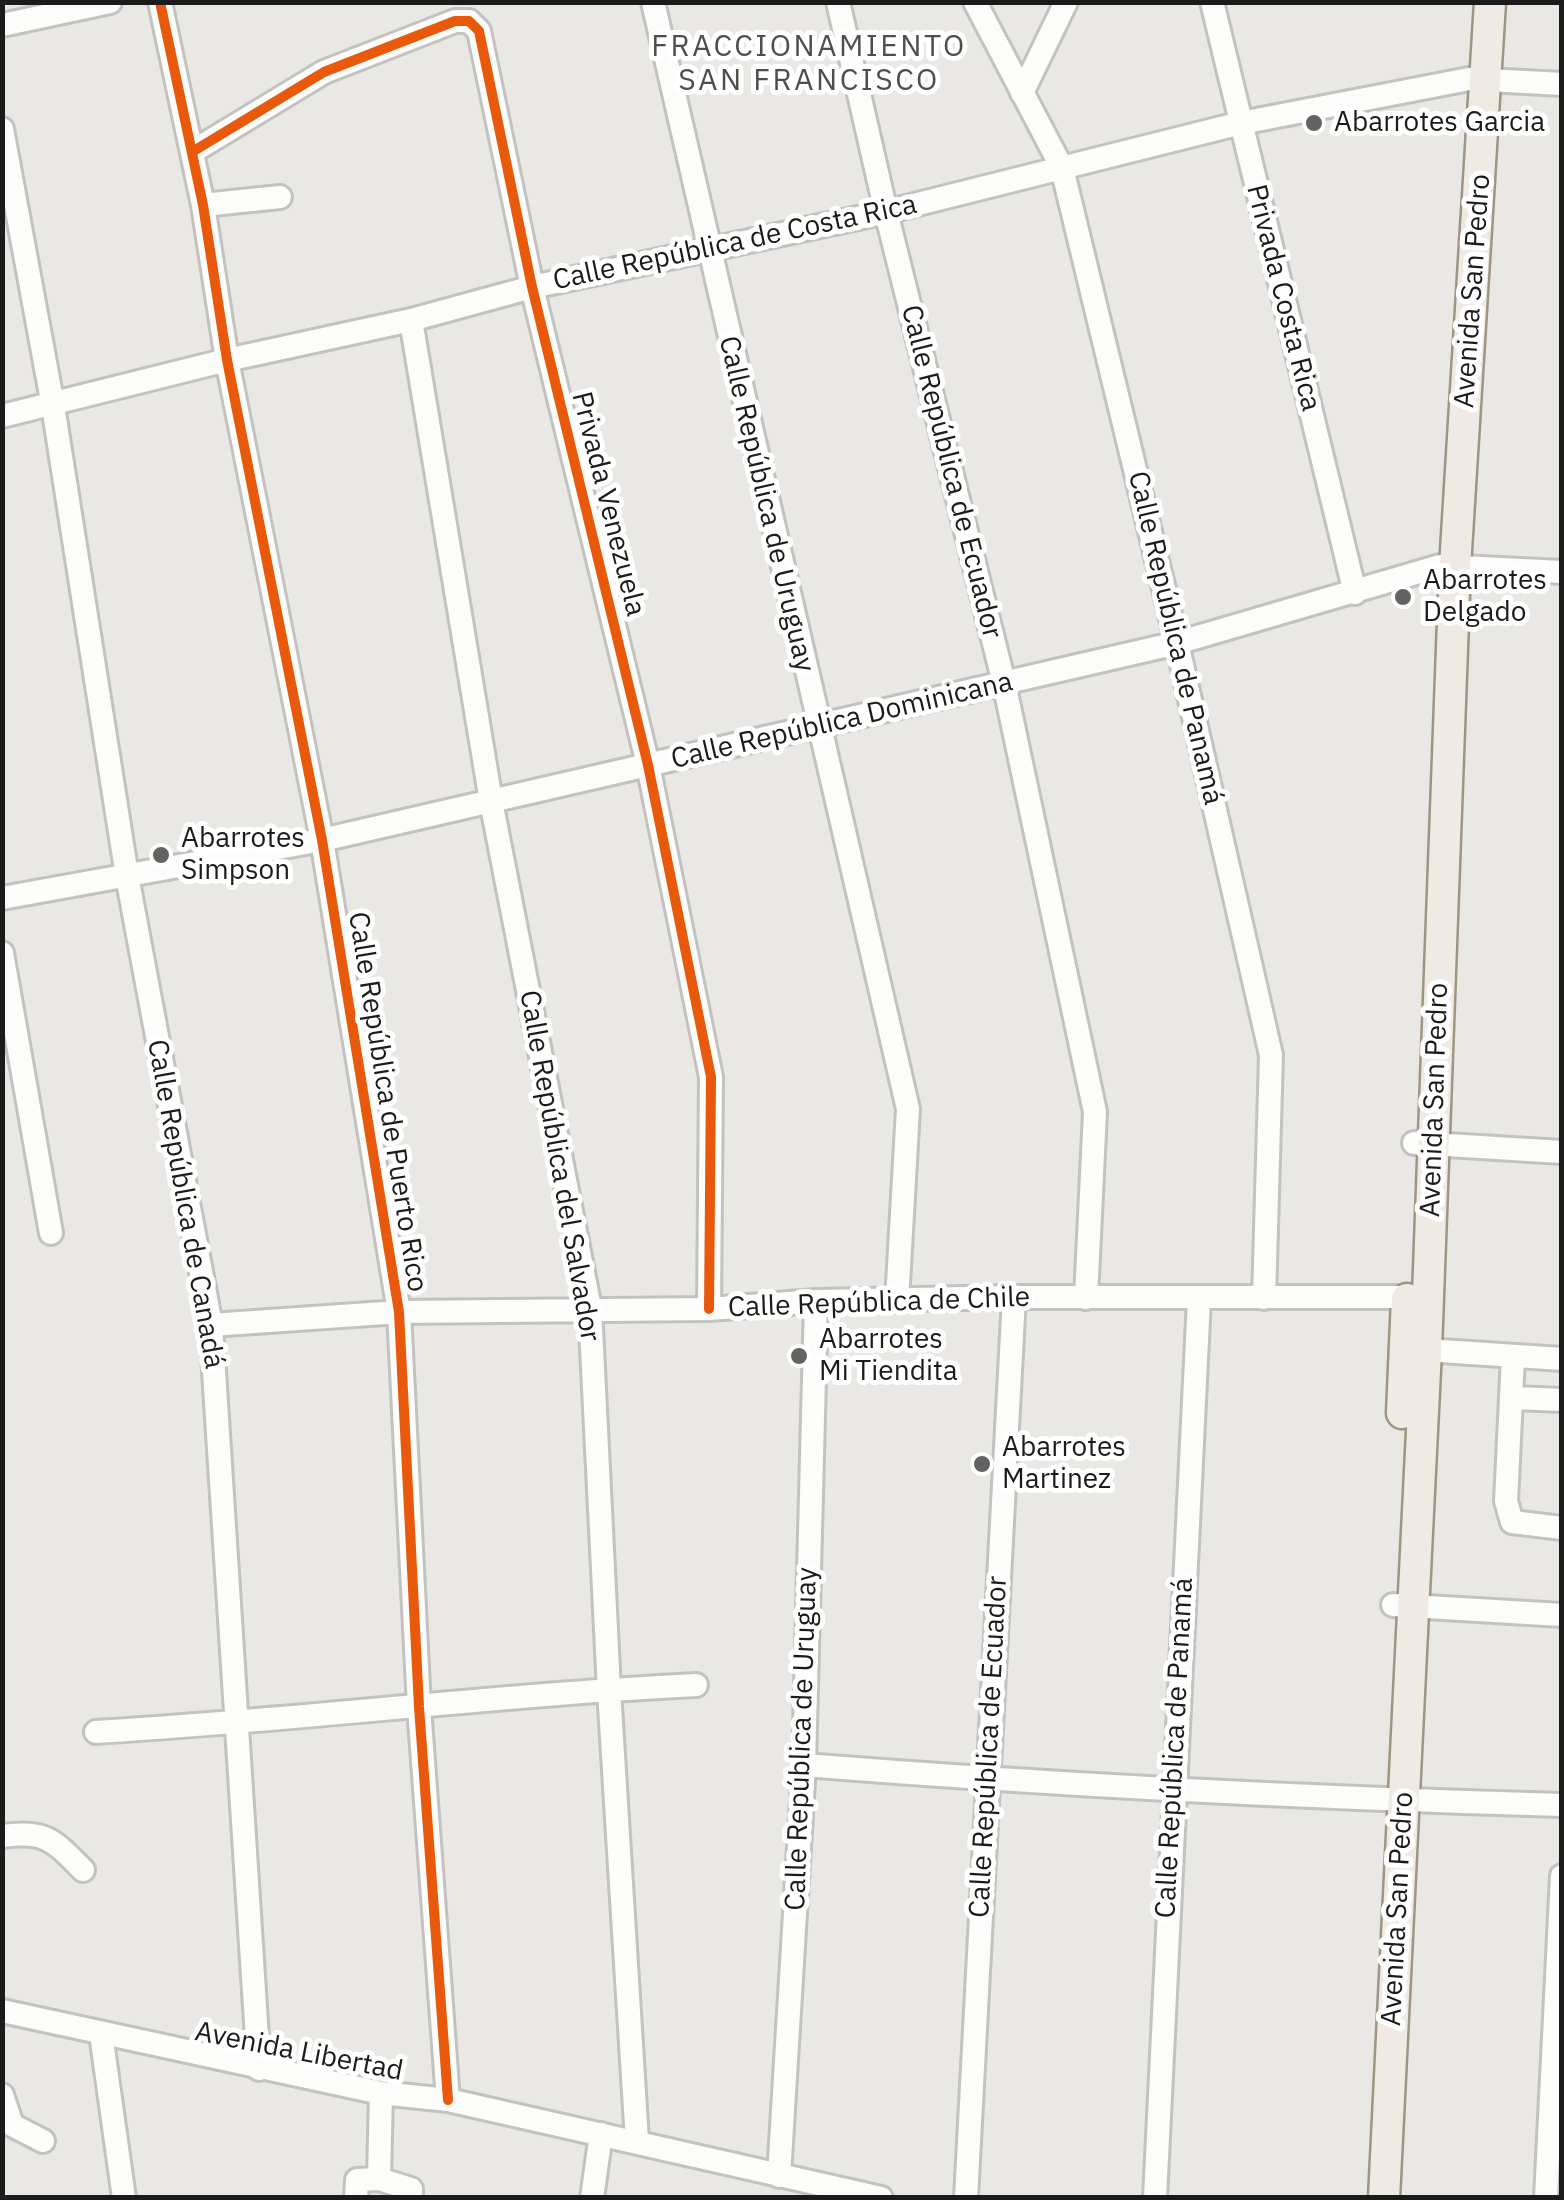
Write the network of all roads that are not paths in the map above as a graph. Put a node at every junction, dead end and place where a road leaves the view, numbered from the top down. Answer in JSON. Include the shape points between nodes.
{"nodes":[{"id":1,"x":110,"y":2,"type":"edge"},
{"id":2,"x":160,"y":2,"type":"edge"},
{"id":3,"x":653,"y":2,"type":"edge"},
{"id":4,"x":838,"y":2,"type":"edge"},
{"id":5,"x":975,"y":2,"type":"edge"},
{"id":6,"x":1066,"y":2,"type":"edge"},
{"id":7,"x":1212,"y":2,"type":"edge"},
{"id":8,"x":1473,"y":2,"type":"edge"},
{"id":9,"x":1490,"y":2,"type":"edge"},
{"id":10,"x":2,"y":25,"type":"edge"},
{"id":11,"x":1478,"y":78,"type":"junction"},
{"id":12,"x":1562,"y":84,"type":"edge"},
{"id":13,"x":1022,"y":93,"type":"junction"},
{"id":14,"x":1241,"y":124,"type":"junction"},
{"id":15,"x":2,"y":129,"type":"edge"},
{"id":16,"x":192,"y":152,"type":"junction"},
{"id":17,"x":1062,"y":168,"type":"junction"},
{"id":18,"x":280,"y":197,"type":"dead end"},
{"id":19,"x":203,"y":206,"type":"junction"},
{"id":20,"x":886,"y":212,"type":"junction"},
{"id":21,"x":708,"y":248,"type":"junction"},
{"id":22,"x":532,"y":286,"type":"junction"},
{"id":23,"x":411,"y":320,"type":"junction"},
{"id":24,"x":227,"y":360,"type":"junction"},
{"id":25,"x":53,"y":406,"type":"junction"},
{"id":26,"x":2,"y":416,"type":"edge"},
{"id":27,"x":1448,"y":567,"type":"junction"},
{"id":28,"x":1562,"y":572,"type":"edge"},
{"id":29,"x":1355,"y":594,"type":"junction"},
{"id":30,"x":1178,"y":644,"type":"junction"},
{"id":31,"x":1004,"y":684,"type":"junction"},
{"id":32,"x":818,"y":726,"type":"junction"},
{"id":33,"x":648,"y":765,"type":"junction"},
{"id":34,"x":491,"y":801,"type":"junction"},
{"id":35,"x":322,"y":840,"type":"junction"},
{"id":36,"x":127,"y":876,"type":"junction"},
{"id":37,"x":2,"y":898,"type":"edge"},
{"id":38,"x":2,"y":953,"type":"edge"},
{"id":39,"x":1423,"y":1143,"type":"junction"},
{"id":40,"x":1562,"y":1152,"type":"edge"},
{"id":41,"x":52,"y":1232,"type":"dead end"},
{"id":42,"x":1014,"y":1297,"type":"junction"},
{"id":43,"x":1418,"y":1297,"type":"junction"},
{"id":44,"x":1086,"y":1298,"type":"junction"},
{"id":45,"x":1264,"y":1298,"type":"junction"},
{"id":46,"x":1199,"y":1299,"type":"junction"},
{"id":47,"x":897,"y":1301,"type":"junction"},
{"id":48,"x":816,"y":1302,"type":"junction"},
{"id":49,"x":590,"y":1308,"type":"junction"},
{"id":50,"x":708,"y":1309,"type":"junction"},
{"id":51,"x":399,"y":1312,"type":"junction"},
{"id":52,"x":211,"y":1325,"type":"junction"},
{"id":53,"x":1416,"y":1350,"type":"junction"},
{"id":54,"x":1513,"y":1357,"type":"junction"},
{"id":55,"x":1562,"y":1359,"type":"edge"},
{"id":56,"x":1514,"y":1398,"type":"junction"},
{"id":57,"x":1562,"y":1400,"type":"edge"},
{"id":58,"x":1562,"y":1528,"type":"edge"},
{"id":59,"x":1402,"y":1605,"type":"junction"},
{"id":60,"x":1562,"y":1614,"type":"edge"},
{"id":61,"x":696,"y":1686,"type":"dead end"},
{"id":62,"x":609,"y":1690,"type":"junction"},
{"id":63,"x":419,"y":1707,"type":"junction"},
{"id":64,"x":237,"y":1724,"type":"junction"},
{"id":65,"x":96,"y":1732,"type":"dead end"},
{"id":66,"x":804,"y":1764,"type":"junction"},
{"id":67,"x":986,"y":1780,"type":"junction"},
{"id":68,"x":1172,"y":1789,"type":"junction"},
{"id":69,"x":1395,"y":1800,"type":"junction"},
{"id":70,"x":1562,"y":1805,"type":"edge"},
{"id":71,"x":2,"y":1836,"type":"edge"},
{"id":72,"x":83,"y":1870,"type":"dead end"},
{"id":73,"x":1562,"y":1876,"type":"edge"},
{"id":74,"x":2,"y":2011,"type":"edge"},
{"id":75,"x":101,"y":2034,"type":"junction"},
{"id":76,"x":259,"y":2069,"type":"junction"},
{"id":77,"x":381,"y":2093,"type":"junction"},
{"id":78,"x":2,"y":2095,"type":"edge"},
{"id":79,"x":448,"y":2100,"type":"junction"},
{"id":80,"x":601,"y":2134,"type":"junction"},
{"id":81,"x":43,"y":2141,"type":"dead end"},
{"id":82,"x":637,"y":2141,"type":"junction"},
{"id":83,"x":779,"y":2176,"type":"junction"},
{"id":84,"x":379,"y":2179,"type":"junction"},
{"id":85,"x":843,"y":2194,"type":"edge"},
{"id":86,"x":124,"y":2198,"type":"edge"},
{"id":87,"x":356,"y":2198,"type":"edge"},
{"id":88,"x":411,"y":2198,"type":"edge"},
{"id":89,"x":592,"y":2198,"type":"edge"},
{"id":90,"x":881,"y":2198,"type":"edge"},
{"id":91,"x":966,"y":2198,"type":"edge"},
{"id":92,"x":1154,"y":2198,"type":"edge"},
{"id":93,"x":1369,"y":2198,"type":"edge"},
{"id":94,"x":1384,"y":2198,"type":"edge"},
{"id":95,"x":1546,"y":2198,"type":"edge"}],
"edges":[{"from":1,"to":10,"type":"street"},
{"from":2,"to":16,"type":"street","name":"Calle República de Puerto Rico"},
{"from":3,"to":21,"type":"street","name":"Calle República de Uruguay"},
{"from":4,"to":20,"type":"street","name":"Calle República de Ecuador"},
{"from":5,"to":13,"type":"street","name":"Calle República de Panamá"},
{"from":6,"to":13,"type":"street"},
{"from":7,"to":14,"type":"street","name":"Privada Costa Rica"},
{"from":8,"to":11,"type":"main road","name":"Avenida San Pedro"},
{"from":9,"to":11,"type":"main road","name":"Avenida San Pedro"},
{"from":11,"to":12,"type":"street","name":"Calle República de Costa Rica"},
{"from":11,"to":14,"type":"street","name":"Calle República de Costa Rica"},
{"from":11,"to":27,"type":"main road","name":"Avenida San Pedro"},
{"from":13,"to":17,"type":"street","name":"Calle República de Panamá"},
{"from":14,"to":17,"type":"street","name":"Calle República de Costa Rica"},
{"from":14,"to":29,"type":"street","name":"Privada Costa Rica"},
{"from":15,"to":25,"type":"street","name":"Calle República de Canadá"},
{"from":16,"to":19,"type":"street","name":"Calle República de Puerto Rico"},
{"from":16,"to":22,"type":"street","name":"Privada Venezuela","via":[[324,72],[469,22],[479,30]]},
{"from":17,"to":20,"type":"street","name":"Calle República de Costa Rica"},
{"from":17,"to":30,"type":"street","name":"Calle República de Panamá"},
{"from":18,"to":19,"type":"street"},
{"from":19,"to":24,"type":"street","name":"Calle República de Puerto Rico"},
{"from":20,"to":21,"type":"street","name":"Calle República de Costa Rica"},
{"from":20,"to":31,"type":"street","name":"Calle República de Ecuador"},
{"from":21,"to":22,"type":"street","name":"Calle República de Costa Rica"},
{"from":21,"to":32,"type":"street","name":"Calle República de Uruguay"},
{"from":22,"to":23,"type":"street","name":"Calle República de Costa Rica"},
{"from":22,"to":33,"type":"street","name":"Privada Venezuela"},
{"from":23,"to":24,"type":"street","name":"Calle República de Costa Rica"},
{"from":23,"to":34,"type":"street","name":"Calle República del Salvador"},
{"from":24,"to":25,"type":"street","name":"Calle República de Costa Rica"},
{"from":24,"to":35,"type":"street","name":"Calle República de Puerto Rico"},
{"from":25,"to":26,"type":"street","name":"Calle República de Costa Rica"},
{"from":25,"to":36,"type":"street","name":"Calle República de Canadá"},
{"from":27,"to":28,"type":"street"},
{"from":27,"to":29,"type":"street","name":"Calle República Dominicana"},
{"from":27,"to":39,"type":"main road","name":"Avenida San Pedro"},
{"from":29,"to":30,"type":"street","name":"Calle República Dominicana"},
{"from":30,"to":31,"type":"street","name":"Calle República Dominicana"},
{"from":30,"to":45,"type":"street","name":"Calle República de Panamá","via":[[1270,1055]]},
{"from":31,"to":32,"type":"street","name":"Calle República Dominicana"},
{"from":31,"to":44,"type":"street","name":"Calle República de Ecuador","via":[[1096,1112]]},
{"from":32,"to":33,"type":"street","name":"Calle República Dominicana"},
{"from":32,"to":47,"type":"street","name":"Calle República de Uruguay","via":[[908,1109]]},
{"from":33,"to":34,"type":"street","name":"Calle República Dominicana"},
{"from":33,"to":50,"type":"street","name":"Privada Venezuela","via":[[711,1077]]},
{"from":34,"to":35,"type":"street","name":"Calle República Dominicana"},
{"from":34,"to":49,"type":"street","name":"Calle República del Salvador"},
{"from":35,"to":36,"type":"street","name":"Calle República Dominicana"},
{"from":35,"to":51,"type":"street","name":"Calle República de Puerto Rico"},
{"from":36,"to":37,"type":"street","name":"Calle República Dominicana"},
{"from":36,"to":52,"type":"street","name":"Calle República de Canadá"},
{"from":38,"to":41,"type":"street"},
{"from":39,"to":40,"type":"street"},
{"from":39,"to":43,"type":"main road","name":"Avenida San Pedro"},
{"from":42,"to":44,"type":"street","name":"Calle República de Chile"},
{"from":42,"to":47,"type":"street","name":"Calle República de Chile"},
{"from":42,"to":67,"type":"street","name":"Calle República de Ecuador"},
{"from":43,"to":45,"type":"street","name":"Calle República de Chile"},
{"from":43,"to":53,"type":"main road","name":"Avenida San Pedro"},
{"from":44,"to":46,"type":"street","name":"Calle República de Chile"},
{"from":45,"to":46,"type":"street","name":"Calle República de Chile"},
{"from":46,"to":68,"type":"street","name":"Calle República de Panamá"},
{"from":47,"to":48,"type":"street","name":"Calle República de Chile"},
{"from":48,"to":50,"type":"street","name":"Calle República de Chile"},
{"from":48,"to":66,"type":"street","name":"Calle República de Uruguay"},
{"from":49,"to":50,"type":"street","name":"Calle República de Chile"},
{"from":49,"to":51,"type":"street","name":"Calle República de Chile"},
{"from":49,"to":62,"type":"street","name":"Calle República del Salvador"},
{"from":51,"to":52,"type":"street","name":"Calle República de Chile"},
{"from":51,"to":63,"type":"street","name":"Calle República de Puerto Rico"},
{"from":52,"to":64,"type":"street","name":"Calle República de Canadá"},
{"from":53,"to":54,"type":"street"},
{"from":53,"to":59,"type":"main road","name":"Avenida San Pedro"},
{"from":54,"to":55,"type":"street"},
{"from":54,"to":56,"type":"street"},
{"from":56,"to":57,"type":"street"},
{"from":56,"to":58,"type":"street","via":[[1506,1501],[1512,1522]]},
{"from":59,"to":60,"type":"street"},
{"from":59,"to":69,"type":"main road","name":"Avenida San Pedro"},
{"from":61,"to":62,"type":"street"},
{"from":62,"to":63,"type":"street"},
{"from":62,"to":82,"type":"street","name":"Calle República del Salvador"},
{"from":63,"to":64,"type":"street"},
{"from":63,"to":79,"type":"street","name":"Calle República de Puerto Rico"},
{"from":64,"to":65,"type":"street"},
{"from":64,"to":76,"type":"street","name":"Calle República de Canadá"},
{"from":66,"to":67,"type":"street"},
{"from":66,"to":83,"type":"street","name":"Calle República de Uruguay"},
{"from":67,"to":68,"type":"street"},
{"from":67,"to":91,"type":"street","name":"Calle República de Ecuador"},
{"from":68,"to":69,"type":"street"},
{"from":68,"to":92,"type":"street","name":"Calle República de Panamá"},
{"from":69,"to":70,"type":"street"},
{"from":69,"to":93,"type":"main road","name":"Avenida San Pedro"},
{"from":69,"to":94,"type":"main road","name":"Avenida San Pedro"},
{"from":71,"to":72,"type":"street","via":[[43,1836]]},
{"from":73,"to":95,"type":"street"},
{"from":74,"to":75,"type":"street","name":"Avenida Libertad"},
{"from":75,"to":76,"type":"street","name":"Avenida Libertad"},
{"from":75,"to":86,"type":"street"},
{"from":76,"to":77,"type":"street","name":"Avenida Libertad"},
{"from":77,"to":79,"type":"street","name":"Avenida Libertad"},
{"from":77,"to":84,"type":"street"},
{"from":78,"to":81,"type":"street","via":[[12,2125]]},
{"from":79,"to":80,"type":"street","name":"Avenida Libertad"},
{"from":80,"to":82,"type":"street","name":"Avenida Libertad"},
{"from":80,"to":89,"type":"street"},
{"from":82,"to":83,"type":"street","name":"Avenida Libertad"},
{"from":83,"to":85,"type":"street","name":"Avenida Libertad"},
{"from":84,"to":87,"type":"street","via":[[357,2180]]},
{"from":84,"to":88,"type":"street","via":[[411,2189]]},
{"from":85,"to":90,"type":"street","name":"Avenida Libertad"}]}
